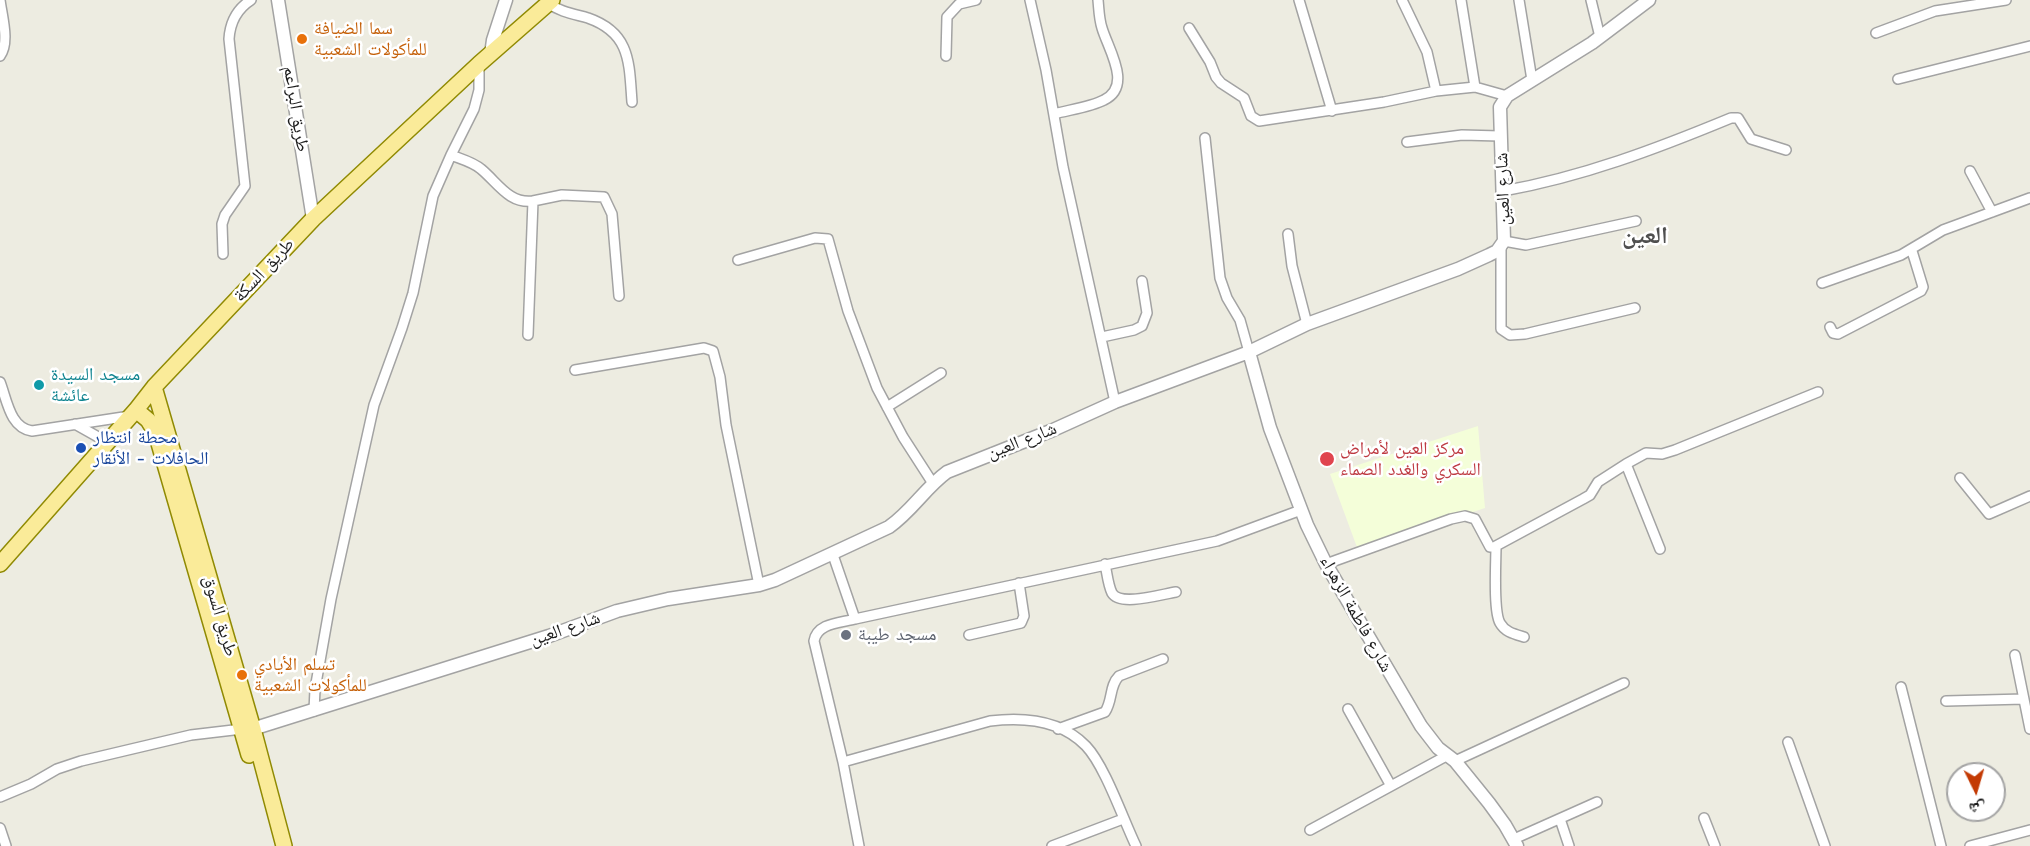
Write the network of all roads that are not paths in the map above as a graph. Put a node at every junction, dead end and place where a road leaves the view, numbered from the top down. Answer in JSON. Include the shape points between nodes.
{"nodes":[{"id":1,"x":0,"y":0,"type":"edge"},
{"id":2,"x":251,"y":0,"type":"edge"},
{"id":3,"x":278,"y":0,"type":"edge"},
{"id":4,"x":506,"y":0,"type":"edge"},
{"id":5,"x":976,"y":0,"type":"edge"},
{"id":6,"x":1030,"y":0,"type":"edge"},
{"id":7,"x":1098,"y":0,"type":"edge"},
{"id":8,"x":1299,"y":0,"type":"edge"},
{"id":9,"x":1402,"y":0,"type":"edge"},
{"id":10,"x":1461,"y":0,"type":"edge"},
{"id":11,"x":1519,"y":0,"type":"edge"},
{"id":12,"x":1591,"y":0,"type":"edge"},
{"id":13,"x":1649,"y":0,"type":"edge"},
{"id":14,"x":2006,"y":0,"type":"edge"},
{"id":15,"x":550,"y":2,"type":"edge"},
{"id":16,"x":1190,"y":28,"type":"dead end"},
{"id":17,"x":1876,"y":33,"type":"dead end"},
{"id":18,"x":1600,"y":37,"type":"junction"},
{"id":19,"x":2030,"y":46,"type":"edge"},
{"id":20,"x":492,"y":54,"type":"junction"},
{"id":21,"x":0,"y":56,"type":"edge"},
{"id":22,"x":946,"y":56,"type":"dead end"},
{"id":23,"x":479,"y":64,"type":"junction"},
{"id":24,"x":1899,"y":79,"type":"dead end"},
{"id":25,"x":1532,"y":80,"type":"junction"},
{"id":26,"x":1475,"y":87,"type":"junction"},
{"id":27,"x":1436,"y":91,"type":"junction"},
{"id":28,"x":1507,"y":96,"type":"junction"},
{"id":29,"x":632,"y":102,"type":"dead end"},
{"id":30,"x":1332,"y":111,"type":"junction"},
{"id":31,"x":1054,"y":114,"type":"junction"},
{"id":32,"x":1500,"y":136,"type":"junction"},
{"id":33,"x":1205,"y":138,"type":"dead end"},
{"id":34,"x":1407,"y":142,"type":"dead end"},
{"id":35,"x":1786,"y":150,"type":"dead end"},
{"id":36,"x":450,"y":155,"type":"junction"},
{"id":37,"x":1970,"y":171,"type":"dead end"},
{"id":38,"x":1503,"y":191,"type":"junction"},
{"id":39,"x":2030,"y":198,"type":"edge"},
{"id":40,"x":533,"y":201,"type":"junction"},
{"id":41,"x":1992,"y":212,"type":"junction"},
{"id":42,"x":314,"y":219,"type":"junction"},
{"id":43,"x":1636,"y":221,"type":"dead end"},
{"id":44,"x":1288,"y":234,"type":"dead end"},
{"id":45,"x":1502,"y":243,"type":"junction"},
{"id":46,"x":1912,"y":250,"type":"junction"},
{"id":47,"x":223,"y":254,"type":"dead end"},
{"id":48,"x":738,"y":260,"type":"dead end"},
{"id":49,"x":1142,"y":280,"type":"dead end"},
{"id":50,"x":1822,"y":283,"type":"dead end"},
{"id":51,"x":619,"y":296,"type":"dead end"},
{"id":52,"x":1635,"y":308,"type":"dead end"},
{"id":53,"x":1307,"y":324,"type":"junction"},
{"id":54,"x":1830,"y":327,"type":"dead end"},
{"id":55,"x":528,"y":335,"type":"dead end"},
{"id":56,"x":1101,"y":337,"type":"junction"},
{"id":57,"x":1249,"y":352,"type":"junction"},
{"id":58,"x":575,"y":370,"type":"dead end"},
{"id":59,"x":940,"y":373,"type":"dead end"},
{"id":60,"x":0,"y":382,"type":"edge"},
{"id":61,"x":154,"y":387,"type":"junction"},
{"id":62,"x":1818,"y":392,"type":"dead end"},
{"id":63,"x":1115,"y":402,"type":"junction"},
{"id":64,"x":887,"y":407,"type":"junction"},
{"id":65,"x":133,"y":413,"type":"junction"},
{"id":66,"x":75,"y":424,"type":"junction"},
{"id":67,"x":107,"y":442,"type":"junction"},
{"id":68,"x":1626,"y":464,"type":"junction"},
{"id":69,"x":1960,"y":478,"type":"dead end"},
{"id":70,"x":932,"y":482,"type":"junction"},
{"id":71,"x":2030,"y":496,"type":"edge"},
{"id":72,"x":1301,"y":510,"type":"junction"},
{"id":73,"x":1496,"y":546,"type":"junction"},
{"id":74,"x":1660,"y":549,"type":"dead end"},
{"id":75,"x":833,"y":555,"type":"junction"},
{"id":76,"x":0,"y":564,"type":"edge"},
{"id":77,"x":1105,"y":564,"type":"junction"},
{"id":78,"x":1326,"y":564,"type":"junction"},
{"id":79,"x":1019,"y":583,"type":"junction"},
{"id":80,"x":759,"y":585,"type":"junction"},
{"id":81,"x":1176,"y":591,"type":"dead end"},
{"id":82,"x":855,"y":619,"type":"junction"},
{"id":83,"x":969,"y":635,"type":"dead end"},
{"id":84,"x":1524,"y":637,"type":"dead end"},
{"id":85,"x":2015,"y":655,"type":"dead end"},
{"id":86,"x":1163,"y":659,"type":"dead end"},
{"id":87,"x":1624,"y":683,"type":"dead end"},
{"id":88,"x":1901,"y":687,"type":"dead end"},
{"id":89,"x":2024,"y":699,"type":"junction"},
{"id":90,"x":1946,"y":701,"type":"dead end"},
{"id":91,"x":1348,"y":709,"type":"dead end"},
{"id":92,"x":314,"y":711,"type":"junction"},
{"id":93,"x":1058,"y":729,"type":"junction"},
{"id":94,"x":2030,"y":729,"type":"edge"},
{"id":95,"x":246,"y":730,"type":"junction"},
{"id":96,"x":1788,"y":742,"type":"dead end"},
{"id":97,"x":1451,"y":758,"type":"junction"},
{"id":98,"x":843,"y":762,"type":"junction"},
{"id":99,"x":1391,"y":786,"type":"junction"},
{"id":100,"x":0,"y":797,"type":"edge"},
{"id":101,"x":1597,"y":802,"type":"dead end"},
{"id":102,"x":1704,"y":818,"type":"dead end"},
{"id":103,"x":1123,"y":819,"type":"junction"},
{"id":104,"x":1560,"y":819,"type":"junction"},
{"id":105,"x":0,"y":828,"type":"edge"},
{"id":106,"x":1310,"y":830,"type":"dead end"},
{"id":107,"x":2030,"y":830,"type":"edge"},
{"id":108,"x":1515,"y":843,"type":"edge"},
{"id":109,"x":1056,"y":845,"type":"edge"},
{"id":110,"x":6,"y":846,"type":"edge"},
{"id":111,"x":275,"y":846,"type":"edge"},
{"id":112,"x":284,"y":846,"type":"edge"},
{"id":113,"x":859,"y":846,"type":"edge"},
{"id":114,"x":1136,"y":846,"type":"edge"},
{"id":115,"x":1569,"y":846,"type":"edge"},
{"id":116,"x":1715,"y":846,"type":"edge"},
{"id":117,"x":1825,"y":846,"type":"edge"},
{"id":118,"x":1941,"y":846,"type":"edge"},
{"id":119,"x":1970,"y":846,"type":"edge"}],
"edges":[{"from":1,"to":21,"type":"street","via":[[4,49]]},
{"from":2,"to":47,"type":"street","via":[[230,28],[245,186],[222,224]]},
{"from":3,"to":42,"type":"street","name":"طريق البراعم"},
{"from":4,"to":20,"type":"street"},
{"from":5,"to":22,"type":"street","via":[[959,4],[947,17]]},
{"from":6,"to":31,"type":"street"},
{"from":7,"to":31,"type":"street","via":[[1101,26],[1114,58],[1116,87],[1104,100]]},
{"from":8,"to":30,"type":"street"},
{"from":9,"to":27,"type":"street","via":[[1427,52]]},
{"from":10,"to":26,"type":"street"},
{"from":11,"to":25,"type":"street"},
{"from":12,"to":18,"type":"street"},
{"from":13,"to":18,"type":"street"},
{"from":14,"to":17,"type":"street","via":[[1935,11]]},
{"from":15,"to":20,"type":"main road","name":"طريق السكة"},
{"from":15,"to":29,"type":"street","via":[[564,12],[603,25],[622,43],[629,59]]},
{"from":16,"to":30,"type":"street","via":[[1216,77],[1244,98],[1251,116],[1259,121]]},
{"from":18,"to":25,"type":"street"},
{"from":19,"to":24,"type":"street"},
{"from":20,"to":23,"type":"main road","name":"طريق السكة"},
{"from":23,"to":36,"type":"street","via":[[474,109]]},
{"from":23,"to":42,"type":"main road","name":"طريق السكة"},
{"from":25,"to":28,"type":"street"},
{"from":26,"to":27,"type":"street"},
{"from":26,"to":28,"type":"street"},
{"from":27,"to":30,"type":"street"},
{"from":28,"to":32,"type":"street","name":"شارع العين","via":[[1500,107]]},
{"from":31,"to":56,"type":"street","via":[[1062,167]]},
{"from":32,"to":34,"type":"street","via":[[1462,135]]},
{"from":32,"to":38,"type":"street","name":"شارع العين"},
{"from":33,"to":57,"type":"street","via":[[1220,278],[1240,320]]},
{"from":35,"to":38,"type":"street","via":[[1751,139],[1738,118],[1731,118],[1628,159],[1564,179]]},
{"from":36,"to":40,"type":"street","via":[[480,168],[513,198]]},
{"from":36,"to":92,"type":"street","via":[[433,196],[405,319],[374,405],[331,599]]},
{"from":37,"to":41,"type":"street"},
{"from":38,"to":45,"type":"street","name":"شارع العين"},
{"from":39,"to":41,"type":"street"},
{"from":40,"to":51,"type":"street","via":[[562,195],[604,197],[612,214]]},
{"from":40,"to":55,"type":"street"},
{"from":41,"to":46,"type":"street","via":[[1943,230]]},
{"from":42,"to":61,"type":"main road","name":"طريق السكة"},
{"from":43,"to":45,"type":"street","via":[[1527,245]]},
{"from":44,"to":53,"type":"street"},
{"from":45,"to":52,"type":"street","via":[[1501,329],[1510,335]]},
{"from":45,"to":53,"type":"street","name":"شارع العين","via":[[1489,255],[1458,269]]},
{"from":46,"to":50,"type":"street"},
{"from":46,"to":54,"type":"street","via":[[1921,291],[1838,333]]},
{"from":48,"to":64,"type":"street","via":[[815,238],[828,239],[848,311]]},
{"from":49,"to":56,"type":"street","via":[[1146,313],[1142,326]]},
{"from":53,"to":57,"type":"street","name":"شارع العين"},
{"from":56,"to":63,"type":"street"},
{"from":57,"to":63,"type":"street","name":"شارع العين"},
{"from":57,"to":72,"type":"street","name":"شارع فاطمة الزهراء","via":[[1270,428]]},
{"from":58,"to":80,"type":"street","via":[[704,348],[713,351]]},
{"from":59,"to":64,"type":"street"},
{"from":60,"to":66,"type":"street","via":[[16,423],[23,430]]},
{"from":61,"to":65,"type":"main road","name":"طريق السكة"},
{"from":61,"to":95,"type":"main road","name":"طريق السوق"},
{"from":62,"to":68,"type":"street","via":[[1675,450],[1646,453]]},
{"from":63,"to":70,"type":"street","name":"شارع العين","via":[[947,471]]},
{"from":64,"to":70,"type":"street"},
{"from":65,"to":66,"type":"street"},
{"from":65,"to":67,"type":"main road","name":"طريق السكة"},
{"from":65,"to":95,"type":"main road","name":"طريق السوق","via":[[148,420],[156,433]]},
{"from":66,"to":67,"type":"street"},
{"from":67,"to":76,"type":"main road","name":"طريق السكة"},
{"from":68,"to":73,"type":"street","via":[[1598,482],[1583,499]]},
{"from":68,"to":74,"type":"street"},
{"from":69,"to":71,"type":"street","via":[[1989,514]]},
{"from":70,"to":75,"type":"street","name":"شارع العين","via":[[901,519]]},
{"from":72,"to":77,"type":"street","via":[[1216,540]]},
{"from":72,"to":78,"type":"street","name":"شارع فاطمة الزهراء"},
{"from":73,"to":78,"type":"street","via":[[1490,546],[1475,519],[1465,516]]},
{"from":73,"to":84,"type":"street","via":[[1498,621],[1508,632]]},
{"from":75,"to":80,"type":"street","name":"شارع العين"},
{"from":75,"to":82,"type":"street"},
{"from":77,"to":79,"type":"street"},
{"from":77,"to":81,"type":"street","via":[[1112,594],[1118,598],[1131,600]]},
{"from":78,"to":97,"type":"street","name":"شارع فاطمة الزهراء","via":[[1421,726]]},
{"from":79,"to":82,"type":"street"},
{"from":79,"to":83,"type":"street","via":[[1022,623]]},
{"from":80,"to":92,"type":"street","name":"شارع العين","via":[[627,608]]},
{"from":82,"to":98,"type":"street","via":[[824,627],[813,641]]},
{"from":85,"to":89,"type":"street"},
{"from":86,"to":93,"type":"street","via":[[1119,676],[1105,712]]},
{"from":87,"to":97,"type":"street"},
{"from":88,"to":118,"type":"street"},
{"from":89,"to":90,"type":"street"},
{"from":89,"to":94,"type":"street"},
{"from":91,"to":99,"type":"street"},
{"from":92,"to":95,"type":"street","name":"شارع العين"},
{"from":93,"to":98,"type":"street","via":[[1033,720],[990,721]]},
{"from":93,"to":103,"type":"street","via":[[1088,747]]},
{"from":95,"to":100,"type":"street","via":[[191,735],[81,761]]},
{"from":95,"to":111,"type":"main road","name":"طريق السوق"},
{"from":95,"to":112,"type":"main road","name":"طريق السوق"},
{"from":96,"to":117,"type":"street"},
{"from":97,"to":99,"type":"street"},
{"from":97,"to":108,"type":"street","name":"شارع فاطمة الزهراء","via":[[1489,803]]},
{"from":98,"to":113,"type":"street"},
{"from":99,"to":106,"type":"street"},
{"from":101,"to":104,"type":"street"},
{"from":102,"to":116,"type":"street"},
{"from":103,"to":109,"type":"street"},
{"from":103,"to":114,"type":"street"},
{"from":104,"to":108,"type":"street"},
{"from":104,"to":115,"type":"street"},
{"from":105,"to":110,"type":"street"},
{"from":107,"to":119,"type":"street"}]}
